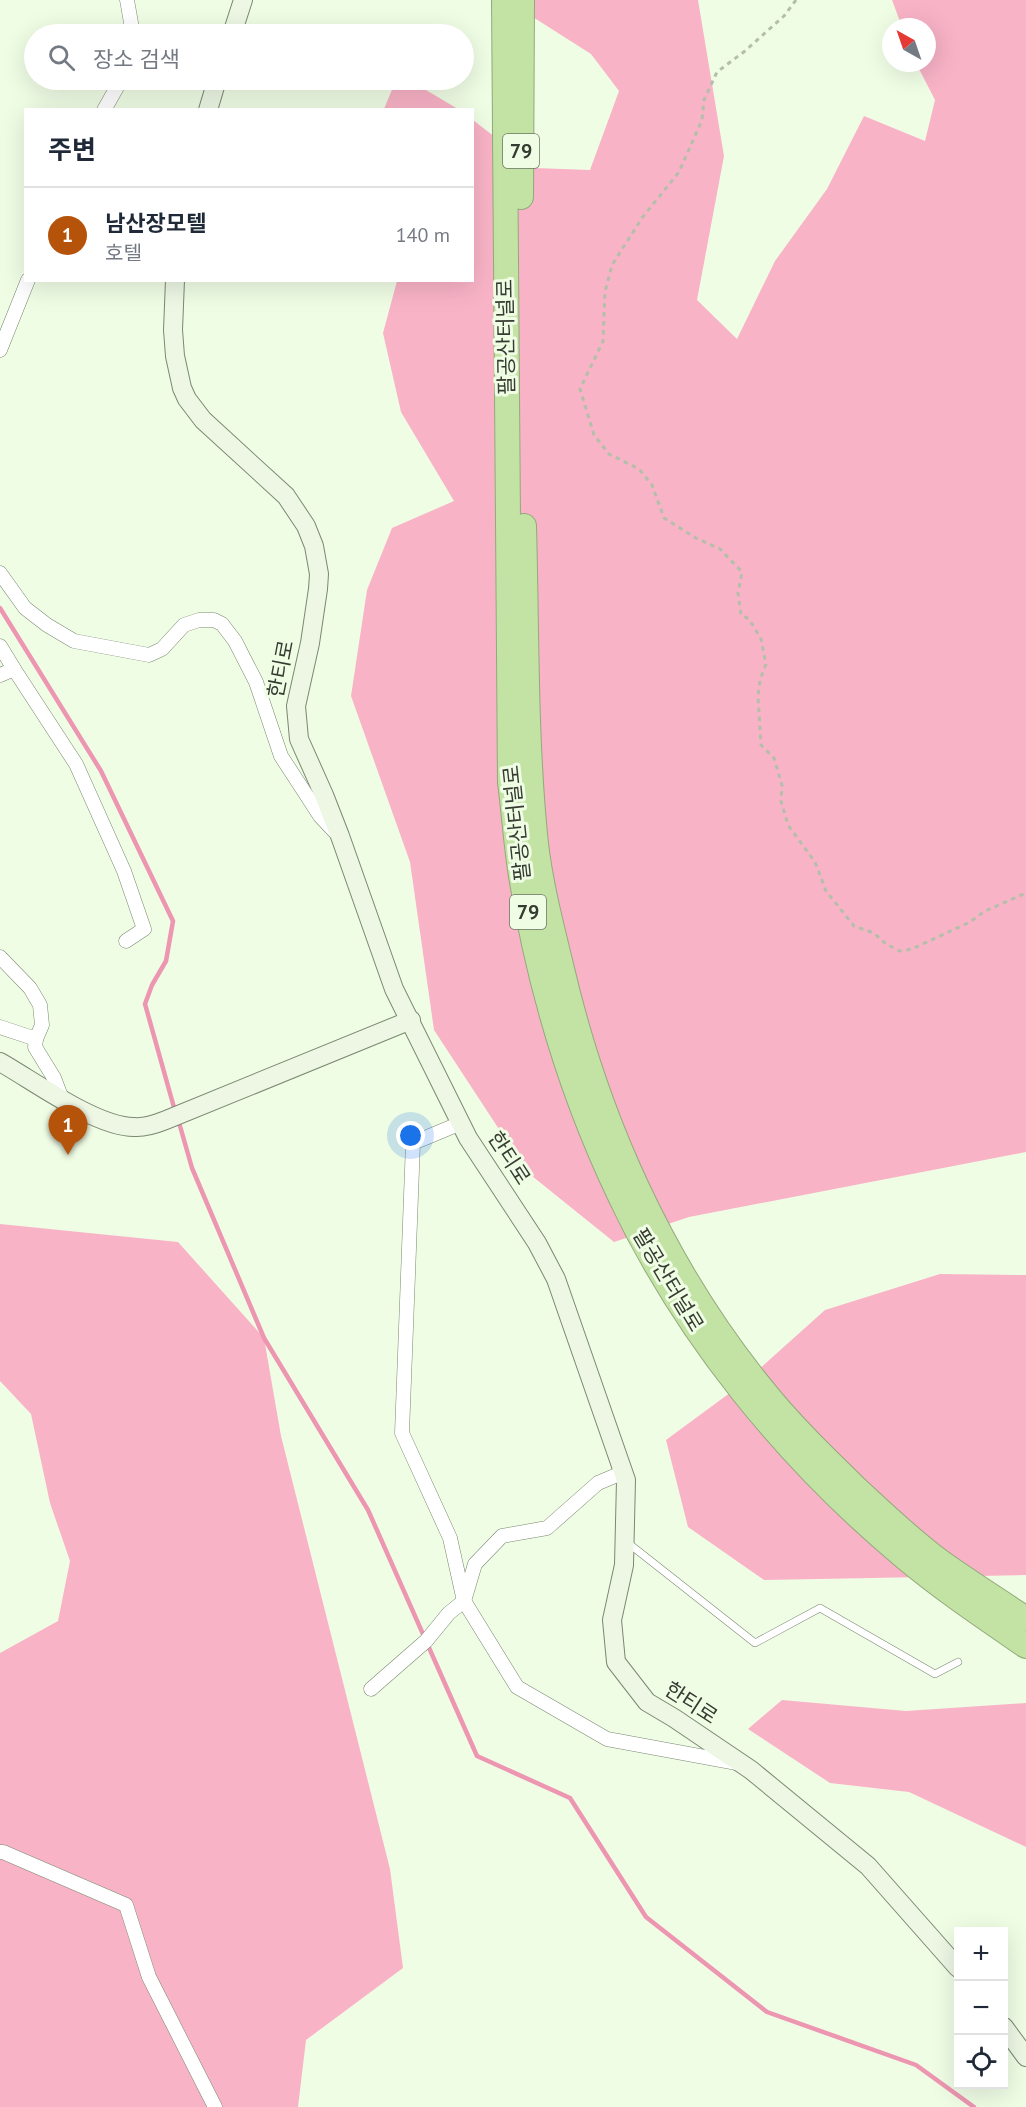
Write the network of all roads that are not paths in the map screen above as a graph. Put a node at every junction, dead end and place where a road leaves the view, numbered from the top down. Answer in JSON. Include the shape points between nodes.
{"nodes":[{"id":1,"x":127,"y":0,"type":"edge"},
{"id":2,"x":243,"y":0,"type":"edge"},
{"id":3,"x":504,"y":0,"type":"edge"},
{"id":4,"x":522,"y":0,"type":"edge"},
{"id":5,"x":131,"y":24,"type":"edge"},
{"id":6,"x":235,"y":24,"type":"edge"},
{"id":7,"x":115,"y":90,"type":"edge"},
{"id":8,"x":210,"y":90,"type":"edge"},
{"id":9,"x":105,"y":108,"type":"edge"},
{"id":10,"x":208,"y":108,"type":"edge"},
{"id":11,"x":26,"y":282,"type":"edge"},
{"id":12,"x":175,"y":282,"type":"edge"},
{"id":13,"x":0,"y":350,"type":"edge"},
{"id":14,"x":0,"y":574,"type":"edge"},
{"id":15,"x":0,"y":646,"type":"edge"},
{"id":16,"x":14,"y":669,"type":"junction"},
{"id":17,"x":0,"y":675,"type":"edge"},
{"id":18,"x":340,"y":836,"type":"junction"},
{"id":19,"x":126,"y":941,"type":"dead end"},
{"id":20,"x":0,"y":957,"type":"edge"},
{"id":21,"x":411,"y":1020,"type":"junction"},
{"id":22,"x":0,"y":1027,"type":"edge"},
{"id":23,"x":36,"y":1039,"type":"junction"},
{"id":24,"x":0,"y":1062,"type":"edge"},
{"id":25,"x":63,"y":1099,"type":"junction"},
{"id":26,"x":461,"y":1123,"type":"junction"},
{"id":27,"x":624,"y":1473,"type":"junction"},
{"id":28,"x":626,"y":1541,"type":"junction"},
{"id":29,"x":464,"y":1601,"type":"junction"},
{"id":30,"x":1017,"y":1609,"type":"edge"},
{"id":31,"x":1026,"y":1646,"type":"edge"},
{"id":32,"x":958,"y":1662,"type":"dead end"},
{"id":33,"x":371,"y":1689,"type":"dead end"},
{"id":34,"x":742,"y":1764,"type":"junction"},
{"id":35,"x":0,"y":1852,"type":"edge"},
{"id":36,"x":954,"y":1963,"type":"edge"},
{"id":37,"x":1008,"y":2032,"type":"edge"},
{"id":38,"x":1026,"y":2056,"type":"edge"},
{"id":39,"x":215,"y":2107,"type":"edge"}],
"edges":[{"from":1,"to":5,"type":"street"},
{"from":2,"to":6,"type":"street"},
{"from":3,"to":31,"type":"highway","name":"팔공산터널로","number":"79","via":[[510,782],[521,876],[556,1029],[588,1123],[620,1197],[700,1334],[748,1399],[831,1489],[903,1556]]},
{"from":4,"to":30,"type":"highway","name":"팔공산터널로","number":"79","via":[[520,301],[530,766],[537,848],[574,1021],[630,1176],[708,1314],[758,1384],[891,1521],[941,1562]]},
{"from":7,"to":9,"type":"street"},
{"from":8,"to":10,"type":"street"},
{"from":11,"to":13,"type":"street"},
{"from":12,"to":18,"type":"street","name":"한티로","via":[[175,356],[187,399],[203,420],[286,496],[310,533],[319,574],[318,589],[296,720],[301,746]]},
{"from":14,"to":18,"type":"street","via":[[25,608],[74,641],[149,655],[162,649],[184,625],[199,620],[222,624],[256,682],[281,756],[320,816]]},
{"from":15,"to":16,"type":"street"},
{"from":16,"to":17,"type":"street"},
{"from":16,"to":19,"type":"street","via":[[76,764],[124,871],[144,929]]},
{"from":18,"to":21,"type":"street","name":"한티로","via":[[382,959]]},
{"from":20,"to":23,"type":"street","via":[[30,988],[40,1005],[42,1025]]},
{"from":21,"to":25,"type":"street","via":[[255,1085],[136,1128],[113,1124]]},
{"from":21,"to":26,"type":"street","name":"한티로"},
{"from":22,"to":23,"type":"street"},
{"from":23,"to":25,"type":"street","via":[[35,1047]]},
{"from":24,"to":25,"type":"street"},
{"from":26,"to":27,"type":"street","name":"한티로","via":[[556,1279]]},
{"from":26,"to":29,"type":"street","via":[[413,1143],[402,1433],[450,1538]]},
{"from":27,"to":28,"type":"street","name":"한티로"},
{"from":27,"to":29,"type":"street","via":[[598,1483],[547,1528],[502,1536],[475,1564]]},
{"from":28,"to":32,"type":"lane","via":[[755,1642],[820,1608],[936,1674]]},
{"from":28,"to":34,"type":"street","name":"한티로","via":[[612,1620],[616,1662],[646,1702]]},
{"from":29,"to":33,"type":"street"},
{"from":29,"to":34,"type":"street","via":[[517,1687],[607,1739]]},
{"from":34,"to":36,"type":"street","name":"한티로","via":[[868,1866]]},
{"from":35,"to":39,"type":"street","via":[[126,1905],[148,1977]]},
{"from":37,"to":38,"type":"street"}]}
